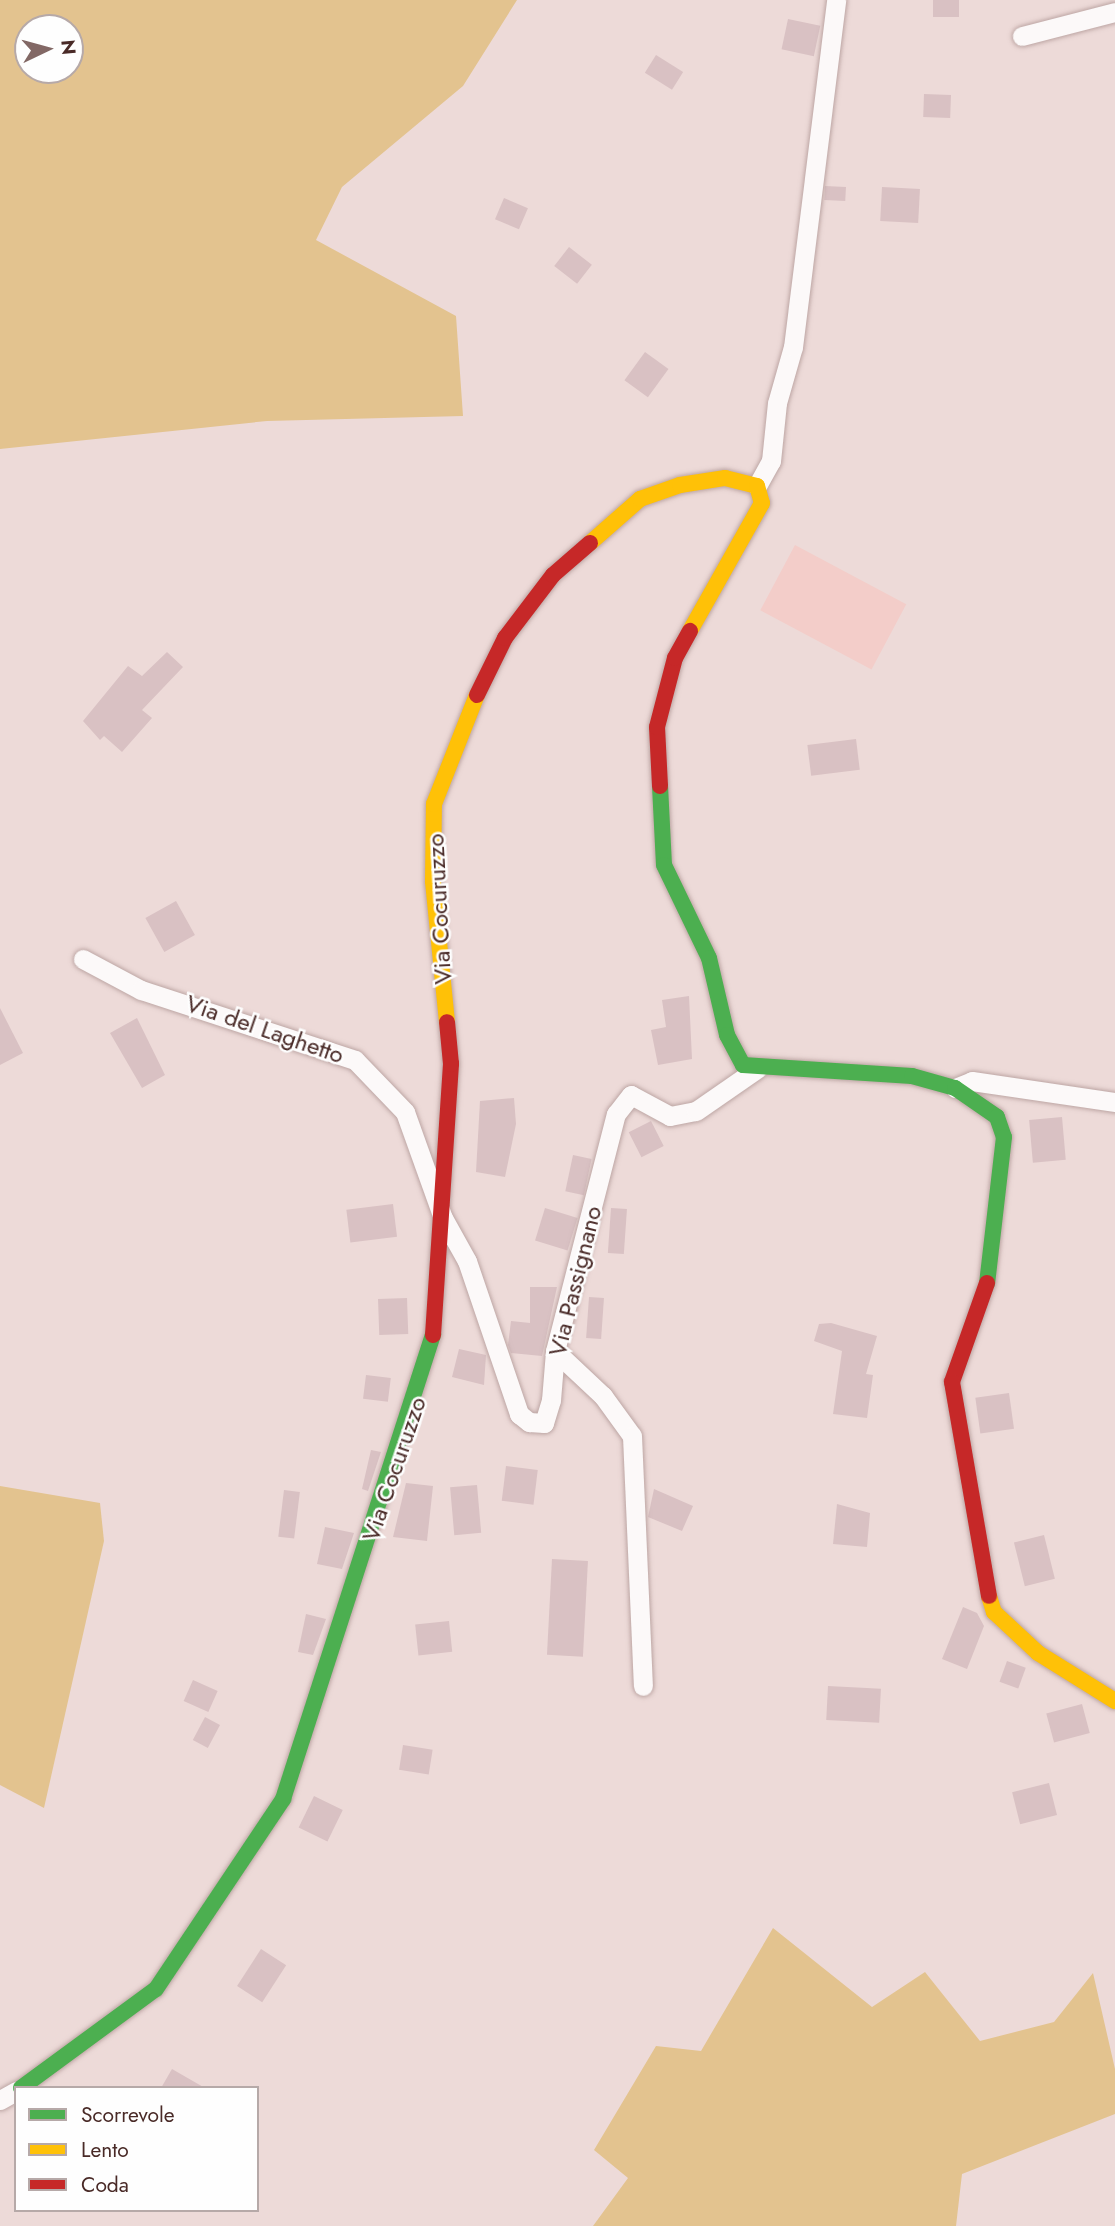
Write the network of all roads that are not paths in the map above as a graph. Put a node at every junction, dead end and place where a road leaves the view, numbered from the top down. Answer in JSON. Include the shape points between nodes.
{"nodes":[{"id":1,"x":836,"y":0,"type":"edge"},
{"id":2,"x":1115,"y":12,"type":"edge"},
{"id":3,"x":1021,"y":36,"type":"dead end"},
{"id":4,"x":757,"y":486,"type":"junction"},
{"id":5,"x":83,"y":959,"type":"dead end"},
{"id":6,"x":758,"y":1068,"type":"junction"},
{"id":7,"x":955,"y":1088,"type":"junction"},
{"id":8,"x":1115,"y":1102,"type":"edge"},
{"id":9,"x":443,"y":1218,"type":"junction"},
{"id":10,"x":555,"y":1351,"type":"junction"},
{"id":11,"x":643,"y":1686,"type":"dead end"},
{"id":12,"x":1115,"y":1701,"type":"edge"},
{"id":13,"x":24,"y":2086,"type":"edge"}],
"edges":[{"from":1,"to":4,"type":"street","via":[[793,347],[771,461]]},
{"from":2,"to":3,"type":"street"},
{"from":4,"to":6,"type":"street","via":[[760,514],[675,658],[657,727],[657,788],[664,865],[709,958],[727,1035],[743,1065]]},
{"from":4,"to":9,"type":"street","name":"Via Cocuruzzo","via":[[725,478],[680,485],[640,499],[595,533],[505,638],[468,712],[434,804],[433,881],[451,1064]]},
{"from":5,"to":9,"type":"street","name":"Via del Laghetto","via":[[141,990],[355,1060],[405,1112]]},
{"from":6,"to":7,"type":"street","via":[[834,1067]]},
{"from":6,"to":10,"type":"street","name":"Via Passignano","via":[[696,1111],[670,1116],[631,1096],[617,1114]]},
{"from":7,"to":8,"type":"street","via":[[972,1081]]},
{"from":7,"to":12,"type":"street","via":[[997,1117],[1004,1137],[986,1288],[952,1382],[978,1558],[994,1612],[1038,1653]]},
{"from":9,"to":10,"type":"street","name":"Via Passignano","via":[[467,1261],[519,1414],[529,1422],[544,1423]]},
{"from":9,"to":13,"type":"street","name":"Via Cocuruzzo","via":[[440,1289],[414,1418],[283,1799],[156,1989]]},
{"from":10,"to":11,"type":"street","via":[[603,1396],[632,1436]]}]}
